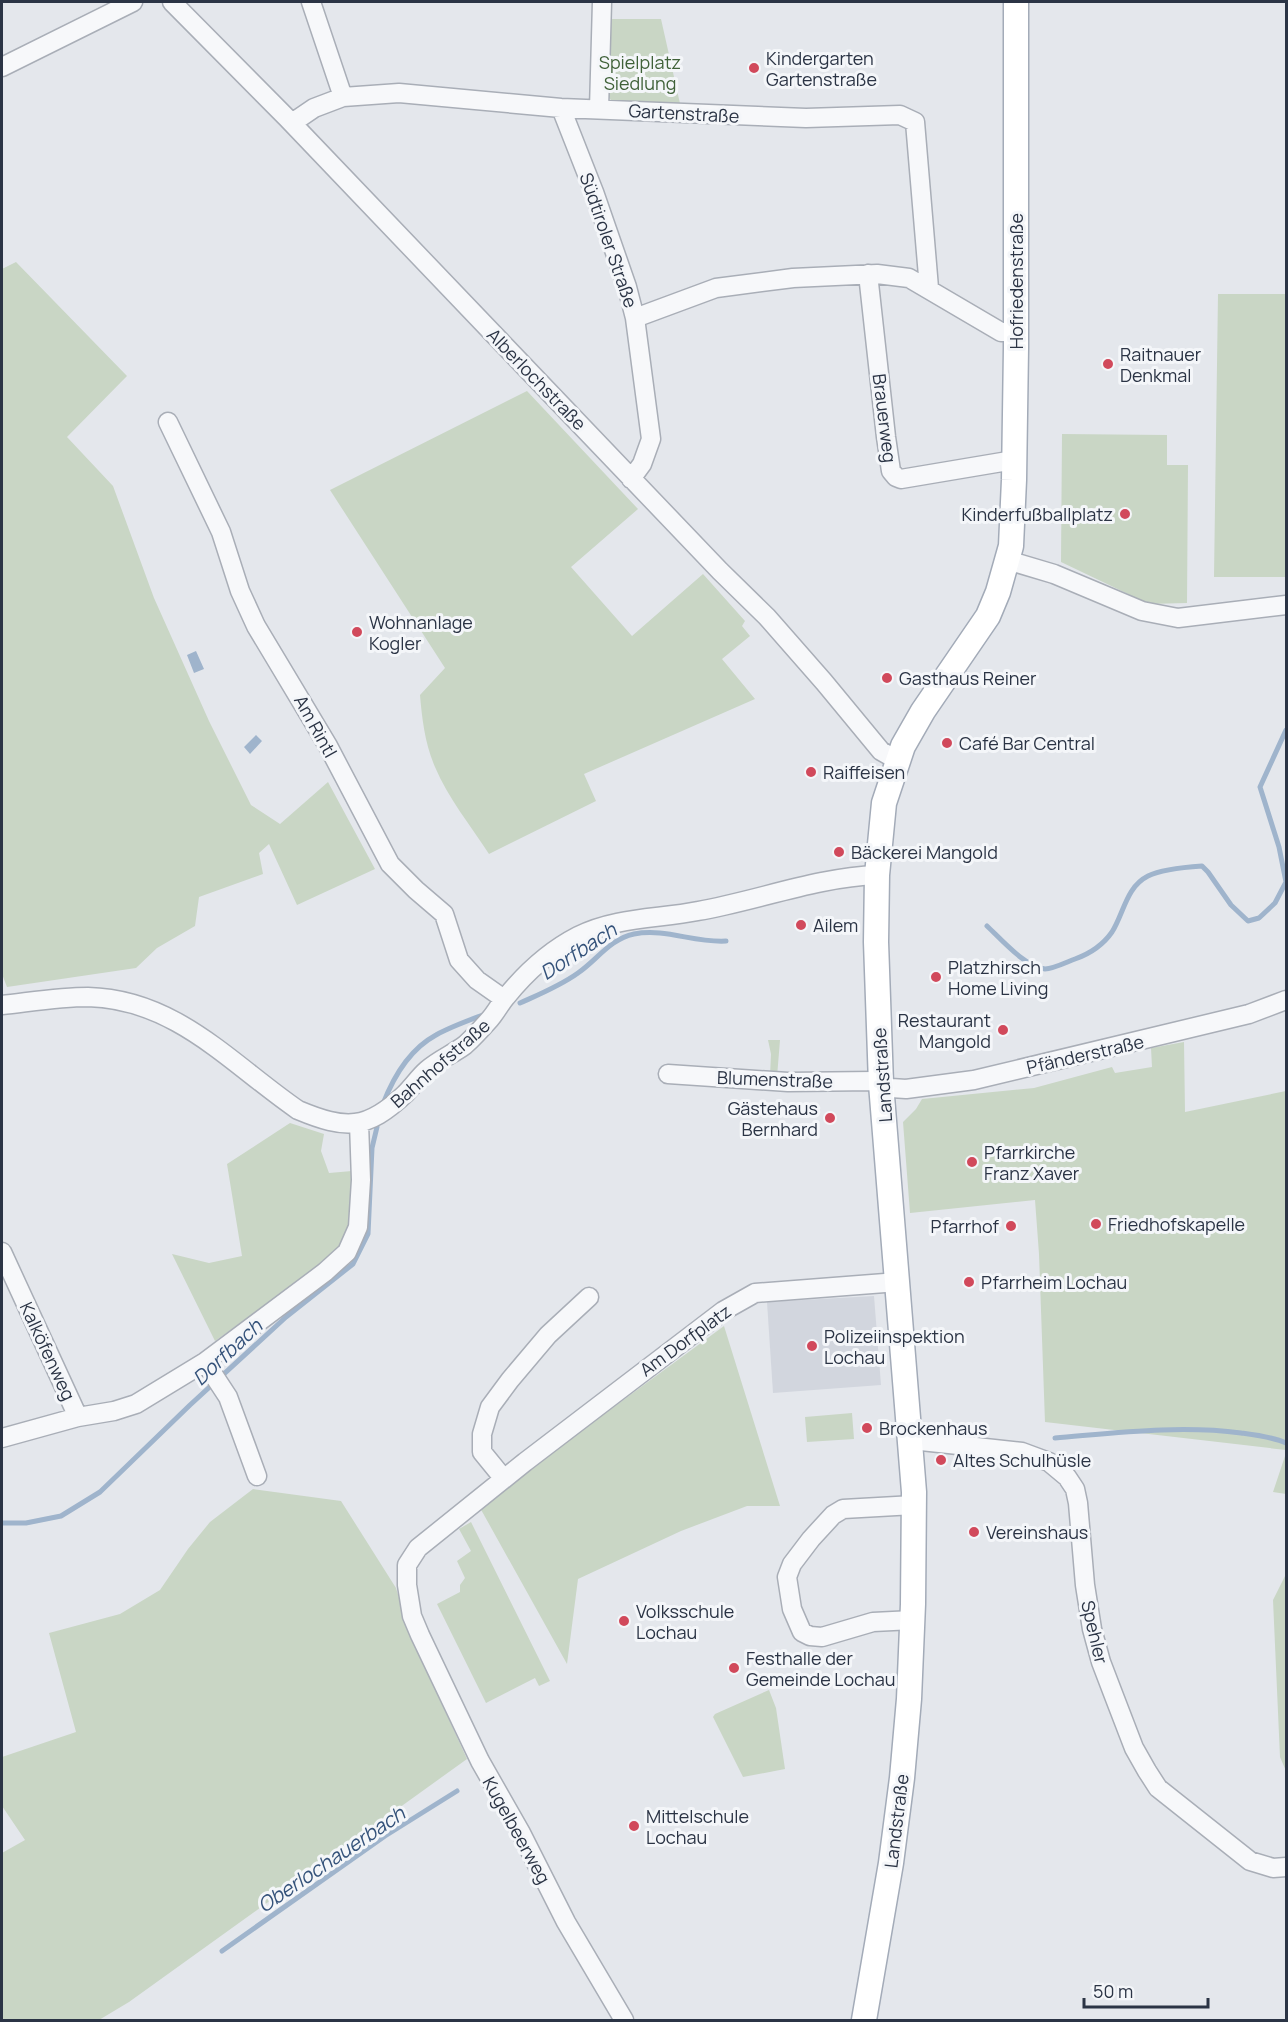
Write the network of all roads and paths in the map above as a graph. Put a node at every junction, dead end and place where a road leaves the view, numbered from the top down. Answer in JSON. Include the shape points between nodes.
{"nodes":[{"id":1,"x":133,"y":2,"type":"edge"},
{"id":2,"x":172,"y":2,"type":"edge"},
{"id":3,"x":311,"y":2,"type":"edge"},
{"id":4,"x":602,"y":2,"type":"edge"},
{"id":5,"x":1016,"y":2,"type":"edge"},
{"id":6,"x":2,"y":67,"type":"edge"},
{"id":7,"x":343,"y":97,"type":"junction"},
{"id":8,"x":561,"y":108,"type":"junction"},
{"id":9,"x":599,"y":109,"type":"junction"},
{"id":10,"x":292,"y":123,"type":"junction"},
{"id":11,"x":868,"y":274,"type":"junction"},
{"id":12,"x":929,"y":288,"type":"junction"},
{"id":13,"x":635,"y":318,"type":"junction"},
{"id":14,"x":1016,"y":332,"type":"junction"},
{"id":15,"x":168,"y":422,"type":"dead end"},
{"id":16,"x":1014,"y":460,"type":"junction"},
{"id":17,"x":631,"y":479,"type":"junction"},
{"id":18,"x":1008,"y":560,"type":"junction"},
{"id":19,"x":1287,"y":604,"type":"edge"},
{"id":20,"x":956,"y":662,"type":"joint"},
{"id":21,"x":897,"y":760,"type":"junction"},
{"id":22,"x":877,"y":875,"type":"junction"},
{"id":23,"x":504,"y":999,"type":"junction"},
{"id":24,"x":1287,"y":1000,"type":"edge"},
{"id":25,"x":2,"y":1005,"type":"edge"},
{"id":26,"x":668,"y":1074,"type":"dead end"},
{"id":27,"x":881,"y":1084,"type":"junction"},
{"id":28,"x":359,"y":1123,"type":"junction"},
{"id":29,"x":2,"y":1252,"type":"edge"},
{"id":30,"x":898,"y":1282,"type":"junction"},
{"id":31,"x":589,"y":1298,"type":"dead end"},
{"id":32,"x":212,"y":1374,"type":"junction"},
{"id":33,"x":78,"y":1417,"type":"junction"},
{"id":34,"x":2,"y":1438,"type":"edge"},
{"id":35,"x":910,"y":1442,"type":"junction"},
{"id":36,"x":257,"y":1476,"type":"dead end"},
{"id":37,"x":504,"y":1479,"type":"junction"},
{"id":38,"x":914,"y":1505,"type":"junction"},
{"id":39,"x":913,"y":1620,"type":"junction"},
{"id":40,"x":420,"y":1635,"type":"joint"},
{"id":41,"x":1287,"y":1867,"type":"edge"},
{"id":42,"x":624,"y":2020,"type":"edge"},
{"id":43,"x":864,"y":2020,"type":"edge"}],
"edges":[{"from":1,"to":6,"type":"street"},
{"from":2,"to":10,"type":"street","name":"Alberlochstraße"},
{"from":3,"to":7,"type":"street"},
{"from":4,"to":9,"type":"street"},
{"from":5,"to":14,"type":"main road","name":"Hofriedenstraße"},
{"from":7,"to":8,"type":"street","name":"Gartenstraße","via":[[399,93]]},
{"from":7,"to":10,"type":"street","name":"Gartenstraße","via":[[314,108]]},
{"from":8,"to":9,"type":"street","name":"Gartenstraße"},
{"from":8,"to":13,"type":"street","name":"Südtiroler Straße","via":[[627,286]]},
{"from":9,"to":12,"type":"street","name":"Gartenstraße","via":[[806,118],[900,115],[915,122]]},
{"from":10,"to":17,"type":"street","name":"Alberlochstraße"},
{"from":11,"to":12,"type":"street","via":[[909,278]]},
{"from":11,"to":13,"type":"street","via":[[716,288]]},
{"from":11,"to":16,"type":"street","name":"Brauerweg","via":[[891,471],[901,479]]},
{"from":12,"to":14,"type":"street","via":[[1001,332]]},
{"from":13,"to":17,"type":"street","name":"Südtiroler Straße","via":[[651,439],[642,464]]},
{"from":14,"to":16,"type":"main road","name":"Hofriedenstraße"},
{"from":15,"to":23,"type":"street","name":"Am Rintl","via":[[221,532],[256,626],[328,746],[390,864],[444,914],[459,960],[477,981]]},
{"from":16,"to":18,"type":"main road","name":"Hofriedenstraße"},
{"from":17,"to":21,"type":"street","name":"Alberlochstraße","via":[[767,617],[881,751]]},
{"from":18,"to":19,"type":"street","via":[[1054,574],[1142,611],[1178,618]]},
{"from":18,"to":20,"type":"main road","name":"Hofriedenstraße","via":[[988,616]]},
{"from":20,"to":21,"type":"main road","name":"Landstraße"},
{"from":21,"to":22,"type":"main road","name":"Landstraße","via":[[884,803]]},
{"from":22,"to":23,"type":"street","name":"Bahnhofstraße","via":[[824,882],[698,912],[609,924],[552,951],[529,969]]},
{"from":22,"to":27,"type":"main road","name":"Landstraße"},
{"from":23,"to":28,"type":"street","name":"Bahnhofstraße","via":[[464,1045],[428,1070],[386,1110]]},
{"from":24,"to":27,"type":"street","name":"Pfänderstraße","via":[[1250,1014],[974,1080],[906,1089]]},
{"from":25,"to":28,"type":"street","name":"Bahnhofstraße","via":[[89,998],[139,1005],[192,1029],[298,1110],[318,1119]]},
{"from":26,"to":27,"type":"street","name":"Blumenstraße"},
{"from":27,"to":30,"type":"main road","name":"Landstraße"},
{"from":28,"to":32,"type":"street","via":[[358,1227],[347,1252],[289,1300]]},
{"from":29,"to":33,"type":"street","name":"Kalköfenweg"},
{"from":30,"to":35,"type":"main road","name":"Landstraße"},
{"from":30,"to":37,"type":"street","name":"Am Dorfplatz","via":[[755,1293],[706,1323]]},
{"from":31,"to":37,"type":"street","via":[[548,1335],[490,1407],[482,1434],[482,1452]]},
{"from":32,"to":33,"type":"street","via":[[136,1404]]},
{"from":32,"to":36,"type":"street","via":[[228,1397]]},
{"from":33,"to":34,"type":"street"},
{"from":35,"to":38,"type":"main road","name":"Landstraße"},
{"from":35,"to":41,"type":"street","name":"Spehler","via":[[1022,1452],[1048,1462],[1067,1477],[1078,1503],[1092,1629],[1110,1688],[1143,1764],[1158,1788],[1250,1861],[1273,1868]]},
{"from":37,"to":40,"type":"street","name":"Am Dorfplatz","via":[[418,1548],[408,1565],[406,1585]]},
{"from":38,"to":39,"type":"main road","name":"Landstraße"},
{"from":38,"to":39,"type":"street","via":[[843,1509],[811,1539],[792,1564],[787,1578],[792,1609],[802,1632],[810,1636],[822,1637],[873,1622]]},
{"from":39,"to":43,"type":"main road","name":"Landstraße","via":[[902,1778]]},
{"from":40,"to":42,"type":"street","name":"Kugelbeerweg","via":[[480,1761],[566,1922]]}]}
